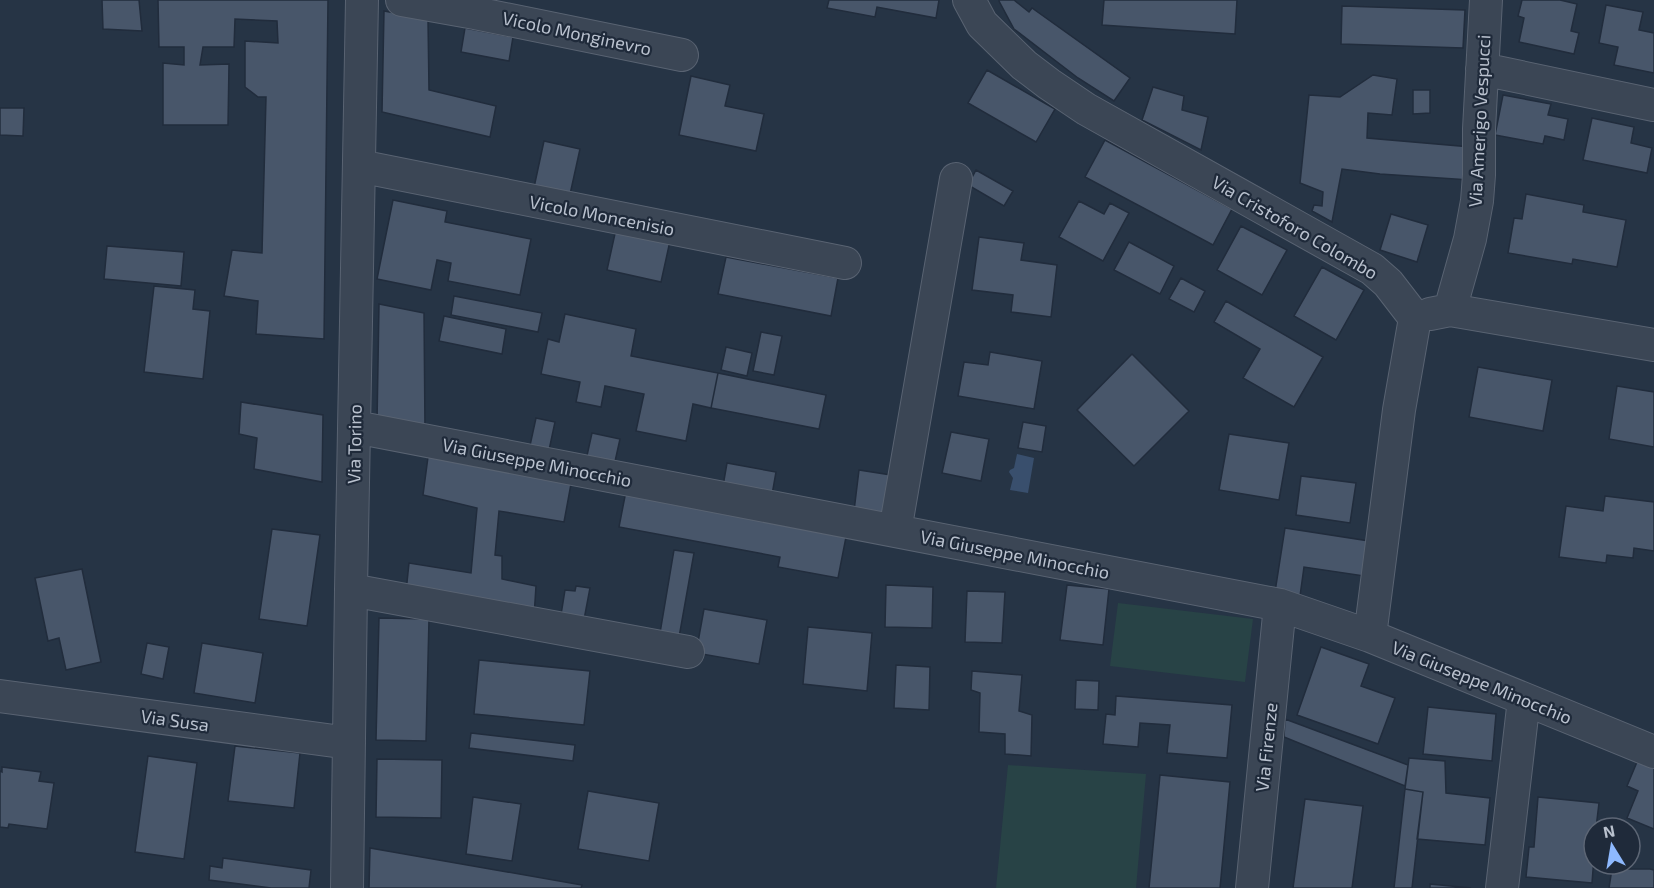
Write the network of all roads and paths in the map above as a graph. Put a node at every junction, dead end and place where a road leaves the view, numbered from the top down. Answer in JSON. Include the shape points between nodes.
{"nodes":[{"id":1,"x":362,"y":0,"type":"edge"},
{"id":2,"x":402,"y":0,"type":"edge"},
{"id":3,"x":969,"y":0,"type":"edge"},
{"id":4,"x":1486,"y":0,"type":"edge"},
{"id":5,"x":682,"y":55,"type":"dead end"},
{"id":6,"x":1482,"y":69,"type":"junction"},
{"id":7,"x":1654,"y":105,"type":"edge"},
{"id":8,"x":359,"y":166,"type":"junction"},
{"id":9,"x":956,"y":179,"type":"dead end"},
{"id":10,"x":845,"y":263,"type":"dead end"},
{"id":11,"x":1450,"y":310,"type":"junction"},
{"id":12,"x":1415,"y":318,"type":"junction"},
{"id":13,"x":1654,"y":345,"type":"edge"},
{"id":14,"x":355,"y":427,"type":"junction"},
{"id":15,"x":895,"y":531,"type":"junction"},
{"id":16,"x":351,"y":590,"type":"junction"},
{"id":17,"x":1280,"y":605,"type":"junction"},
{"id":18,"x":1370,"y":636,"type":"junction"},
{"id":19,"x":688,"y":652,"type":"dead end"},
{"id":20,"x":0,"y":696,"type":"edge"},
{"id":21,"x":1524,"y":699,"type":"junction"},
{"id":22,"x":349,"y":743,"type":"junction"},
{"id":23,"x":1654,"y":752,"type":"edge"},
{"id":24,"x":347,"y":888,"type":"edge"},
{"id":25,"x":1252,"y":888,"type":"edge"},
{"id":26,"x":1502,"y":888,"type":"edge"}],
"edges":[{"from":1,"to":8,"type":"street","name":"Via Torino"},
{"from":2,"to":5,"type":"street","name":"Vicolo Monginevro"},
{"from":3,"to":12,"type":"street","name":"Via Cristoforo Colombo","via":[[982,24],[1049,84],[1086,109],[1372,269]]},
{"from":4,"to":6,"type":"street","name":"Via Amerigo Vespucci"},
{"from":6,"to":7,"type":"street"},
{"from":6,"to":11,"type":"street","name":"Via Amerigo Vespucci","via":[[1477,201]]},
{"from":8,"to":10,"type":"street","name":"Vicolo Moncenisio"},
{"from":8,"to":14,"type":"street","name":"Via Torino"},
{"from":9,"to":15,"type":"street"},
{"from":11,"to":12,"type":"street"},
{"from":11,"to":13,"type":"street"},
{"from":12,"to":18,"type":"street"},
{"from":14,"to":15,"type":"street","name":"Via Giuseppe Minocchio"},
{"from":14,"to":16,"type":"street","name":"Via Torino"},
{"from":15,"to":17,"type":"street","name":"Via Giuseppe Minocchio"},
{"from":16,"to":19,"type":"street"},
{"from":16,"to":22,"type":"street","name":"Via Torino"},
{"from":17,"to":18,"type":"street","name":"Via Giuseppe Minocchio"},
{"from":17,"to":25,"type":"street","name":"Via Firenze"},
{"from":18,"to":21,"type":"street","name":"Via Giuseppe Minocchio"},
{"from":20,"to":22,"type":"street","name":"Via Susa"},
{"from":21,"to":23,"type":"street","name":"Via Giuseppe Minocchio"},
{"from":21,"to":26,"type":"street"},
{"from":22,"to":24,"type":"street","name":"Via Torino"}]}
